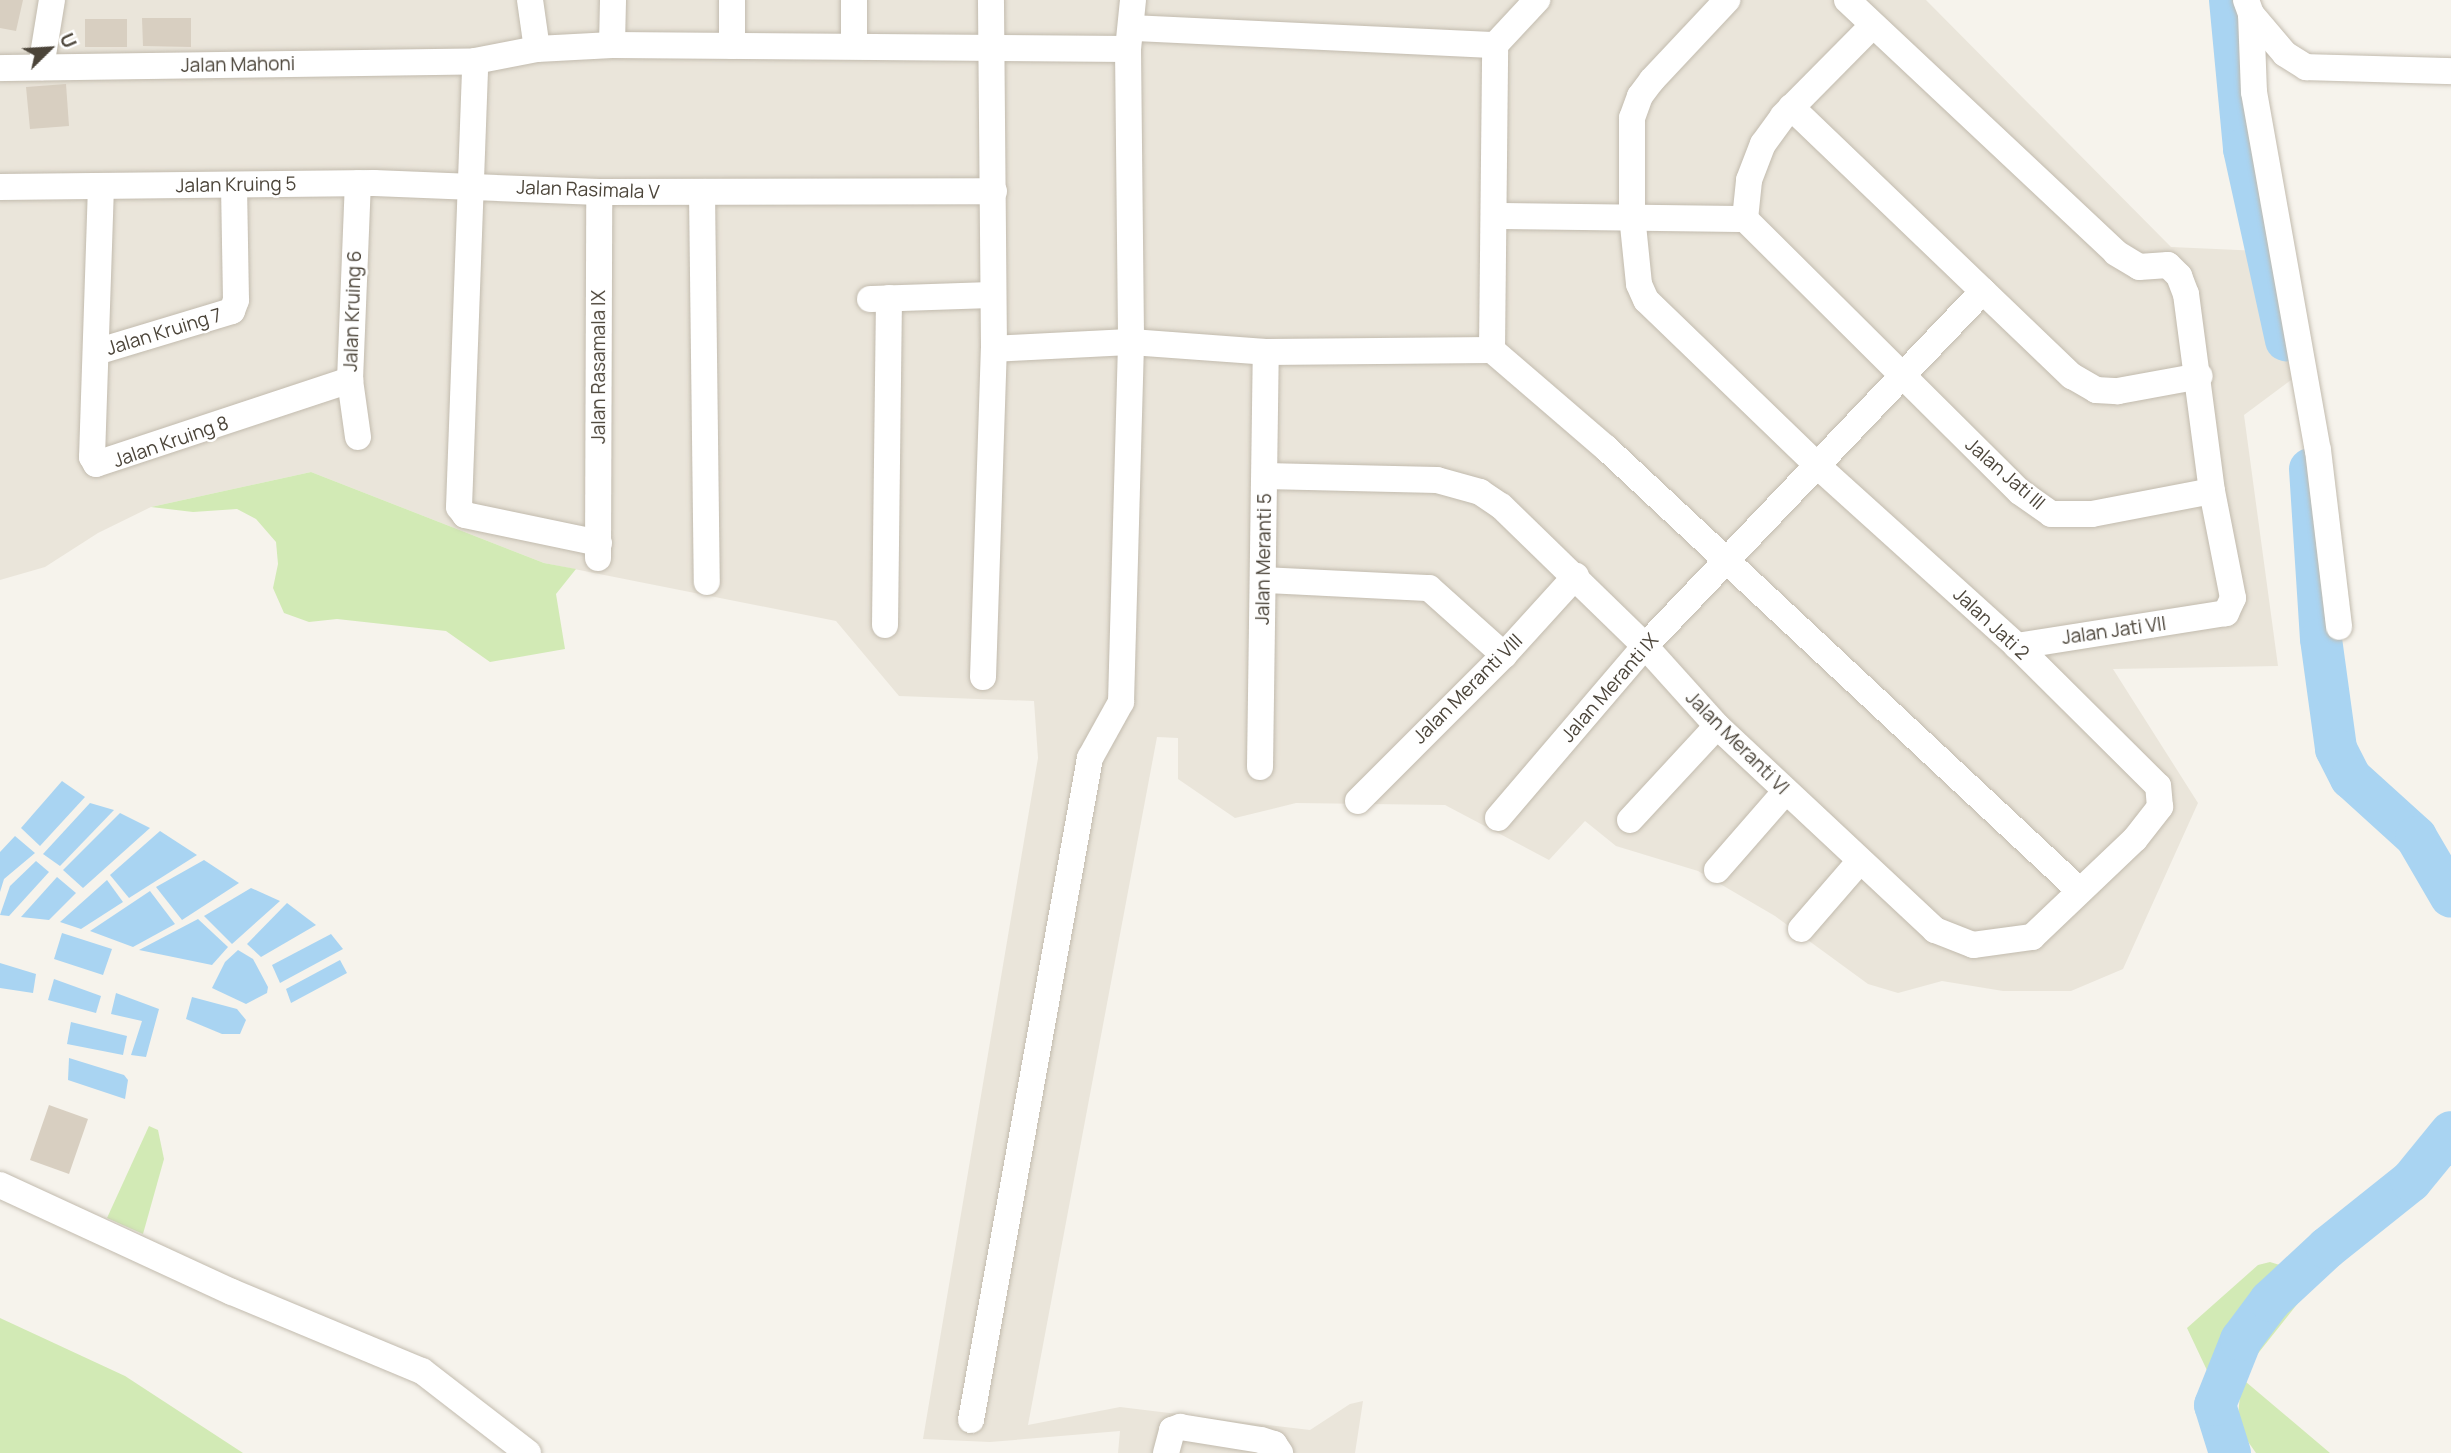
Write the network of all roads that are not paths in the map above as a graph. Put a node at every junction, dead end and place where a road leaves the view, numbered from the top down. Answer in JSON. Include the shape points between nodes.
{"nodes":[{"id":1,"x":52,"y":0,"type":"edge"},
{"id":2,"x":530,"y":0,"type":"edge"},
{"id":3,"x":613,"y":0,"type":"edge"},
{"id":4,"x":732,"y":0,"type":"edge"},
{"id":5,"x":854,"y":0,"type":"edge"},
{"id":6,"x":991,"y":0,"type":"edge"},
{"id":7,"x":1133,"y":0,"type":"edge"},
{"id":8,"x":1537,"y":0,"type":"edge"},
{"id":9,"x":1727,"y":0,"type":"edge"},
{"id":10,"x":1847,"y":0,"type":"edge"},
{"id":11,"x":2248,"y":7,"type":"edge"},
{"id":12,"x":1871,"y":27,"type":"junction"},
{"id":13,"x":1130,"y":38,"type":"junction"},
{"id":14,"x":612,"y":45,"type":"junction"},
{"id":15,"x":732,"y":46,"type":"junction"},
{"id":16,"x":853,"y":46,"type":"junction"},
{"id":17,"x":1495,"y":46,"type":"junction"},
{"id":18,"x":537,"y":49,"type":"junction"},
{"id":19,"x":992,"y":50,"type":"junction"},
{"id":20,"x":475,"y":61,"type":"junction"},
{"id":21,"x":41,"y":67,"type":"junction"},
{"id":22,"x":0,"y":68,"type":"edge"},
{"id":23,"x":2451,"y":71,"type":"edge"},
{"id":24,"x":1791,"y":107,"type":"junction"},
{"id":25,"x":358,"y":183,"type":"junction"},
{"id":26,"x":234,"y":185,"type":"junction"},
{"id":27,"x":473,"y":185,"type":"junction"},
{"id":28,"x":102,"y":186,"type":"junction"},
{"id":29,"x":0,"y":187,"type":"edge"},
{"id":30,"x":994,"y":191,"type":"junction"},
{"id":31,"x":599,"y":192,"type":"junction"},
{"id":32,"x":702,"y":192,"type":"junction"},
{"id":33,"x":1632,"y":215,"type":"junction"},
{"id":34,"x":1496,"y":216,"type":"junction"},
{"id":35,"x":1745,"y":219,"type":"junction"},
{"id":36,"x":1983,"y":291,"type":"junction"},
{"id":37,"x":993,"y":295,"type":"junction"},
{"id":38,"x":1131,"y":342,"type":"junction"},
{"id":39,"x":993,"y":349,"type":"junction"},
{"id":40,"x":1492,"y":350,"type":"junction"},
{"id":41,"x":96,"y":352,"type":"junction"},
{"id":42,"x":1266,"y":352,"type":"junction"},
{"id":43,"x":2200,"y":376,"type":"junction"},
{"id":44,"x":1902,"y":378,"type":"junction"},
{"id":45,"x":350,"y":380,"type":"junction"},
{"id":46,"x":358,"y":437,"type":"dead end"},
{"id":47,"x":1819,"y":467,"type":"junction"},
{"id":48,"x":1265,"y":476,"type":"junction"},
{"id":49,"x":2212,"y":491,"type":"junction"},
{"id":50,"x":1727,"y":561,"type":"junction"},
{"id":51,"x":1576,"y":576,"type":"junction"},
{"id":52,"x":1265,"y":580,"type":"junction"},
{"id":53,"x":707,"y":582,"type":"dead end"},
{"id":54,"x":885,"y":625,"type":"dead end"},
{"id":55,"x":2339,"y":627,"type":"dead end"},
{"id":56,"x":1645,"y":646,"type":"junction"},
{"id":57,"x":2017,"y":646,"type":"junction"},
{"id":58,"x":1504,"y":655,"type":"junction"},
{"id":59,"x":983,"y":677,"type":"dead end"},
{"id":60,"x":1717,"y":726,"type":"junction"},
{"id":61,"x":1260,"y":767,"type":"dead end"},
{"id":62,"x":2158,"y":786,"type":"joint"},
{"id":63,"x":1785,"y":792,"type":"junction"},
{"id":64,"x":1358,"y":801,"type":"dead end"},
{"id":65,"x":1497,"y":818,"type":"dead end"},
{"id":66,"x":1630,"y":820,"type":"dead end"},
{"id":67,"x":1860,"y":861,"type":"junction"},
{"id":68,"x":1717,"y":870,"type":"dead end"},
{"id":69,"x":2079,"y":890,"type":"junction"},
{"id":70,"x":1801,"y":929,"type":"dead end"},
{"id":71,"x":0,"y":1185,"type":"edge"},
{"id":72,"x":971,"y":1420,"type":"dead end"},
{"id":73,"x":528,"y":1453,"type":"edge"},
{"id":74,"x":1166,"y":1453,"type":"edge"},
{"id":75,"x":1280,"y":1453,"type":"edge"}],
"edges":[{"from":1,"to":21,"type":"street"},
{"from":2,"to":18,"type":"street"},
{"from":3,"to":14,"type":"street"},
{"from":4,"to":15,"type":"street"},
{"from":5,"to":16,"type":"street"},
{"from":6,"to":19,"type":"street"},
{"from":7,"to":13,"type":"street"},
{"from":8,"to":17,"type":"street"},
{"from":9,"to":33,"type":"street","name":"Jalan Jati 2","via":[[1640,96],[1632,118]]},
{"from":10,"to":12,"type":"street"},
{"from":11,"to":23,"type":"street","via":[[2285,54],[2306,67]]},
{"from":11,"to":55,"type":"street","via":[[2254,92],[2318,450]]},
{"from":12,"to":24,"type":"street"},
{"from":12,"to":43,"type":"street","via":[[2116,253],[2139,267],[2168,265],[2179,276]]},
{"from":13,"to":17,"type":"street","name":"Jalan Mahoni"},
{"from":13,"to":19,"type":"street","name":"Jalan Mahoni"},
{"from":13,"to":38,"type":"street"},
{"from":14,"to":15,"type":"street","name":"Jalan Mahoni"},
{"from":14,"to":18,"type":"street","name":"Jalan Mahoni"},
{"from":15,"to":16,"type":"street","name":"Jalan Mahoni"},
{"from":16,"to":19,"type":"street","name":"Jalan Mahoni"},
{"from":17,"to":34,"type":"street"},
{"from":18,"to":20,"type":"street","name":"Jalan Mahoni"},
{"from":19,"to":30,"type":"street"},
{"from":20,"to":21,"type":"street","name":"Jalan Mahoni"},
{"from":20,"to":27,"type":"street","name":"Jalan Rasamala IX"},
{"from":21,"to":22,"type":"street","name":"Jalan Mahoni"},
{"from":24,"to":35,"type":"street","via":[[1763,144],[1749,180]]},
{"from":24,"to":36,"type":"street"},
{"from":25,"to":26,"type":"street","name":"Jalan Kruing 5"},
{"from":25,"to":27,"type":"street","name":"Jalan Kruing 5"},
{"from":25,"to":45,"type":"street","name":"Jalan Kruing 6"},
{"from":26,"to":28,"type":"street","name":"Jalan Kruing 5"},
{"from":26,"to":41,"type":"street","name":"Jalan Kruing 7","via":[[236,300],[232,311]]},
{"from":27,"to":31,"type":"street","name":"Jalan Rasimala V"},
{"from":27,"to":31,"type":"street","name":"Jalan Rasamala IX","via":[[459,507],[465,515],[599,550]]},
{"from":28,"to":29,"type":"street","name":"Jalan Kruing 5"},
{"from":28,"to":41,"type":"street","name":"Jalan Kruing 8"},
{"from":30,"to":32,"type":"street","name":"Jalan Rasimala V"},
{"from":30,"to":37,"type":"street"},
{"from":31,"to":32,"type":"street","name":"Jalan Rasimala V"},
{"from":32,"to":53,"type":"street"},
{"from":33,"to":34,"type":"street"},
{"from":33,"to":35,"type":"street"},
{"from":33,"to":47,"type":"street","name":"Jalan Jati 2","via":[[1639,284],[1646,300]]},
{"from":34,"to":40,"type":"street"},
{"from":35,"to":44,"type":"street","name":"Jalan Jati III"},
{"from":36,"to":43,"type":"street","via":[[2072,376],[2096,390],[2118,391]]},
{"from":36,"to":44,"type":"street","name":"Jalan Meranti IX"},
{"from":37,"to":39,"type":"street"},
{"from":37,"to":54,"type":"street","via":[[880,299]]},
{"from":38,"to":39,"type":"street"},
{"from":38,"to":42,"type":"street"},
{"from":38,"to":72,"type":"street","via":[[1121,702],[1090,758]]},
{"from":39,"to":59,"type":"street"},
{"from":40,"to":42,"type":"street"},
{"from":40,"to":50,"type":"street"},
{"from":41,"to":45,"type":"street","name":"Jalan Kruing 8","via":[[92,457],[96,464]]},
{"from":42,"to":48,"type":"street","name":"Jalan Meranti 5"},
{"from":43,"to":49,"type":"street"},
{"from":44,"to":47,"type":"street","name":"Jalan Meranti IX"},
{"from":44,"to":49,"type":"street","name":"Jalan Jati III","via":[[2020,492],[2051,514],[2092,514]]},
{"from":45,"to":46,"type":"street","name":"Jalan Kruing 6"},
{"from":47,"to":50,"type":"street","name":"Jalan Meranti IX"},
{"from":47,"to":57,"type":"street","name":"Jalan Jati 2"},
{"from":48,"to":51,"type":"street","name":"Jalan Meranti VI","via":[[1437,480],[1480,492]]},
{"from":48,"to":52,"type":"street","name":"Jalan Meranti 5"},
{"from":49,"to":57,"type":"street","name":"Jalan Jati VII","via":[[2232,598],[2226,612],[2211,618]]},
{"from":50,"to":56,"type":"street","name":"Jalan Meranti IX"},
{"from":50,"to":69,"type":"street"},
{"from":51,"to":56,"type":"street","name":"Jalan Meranti VI"},
{"from":51,"to":58,"type":"street","name":"Jalan Meranti VIII"},
{"from":52,"to":58,"type":"street","via":[[1429,588]]},
{"from":52,"to":61,"type":"street","name":"Jalan Meranti 5"},
{"from":56,"to":60,"type":"street","name":"Jalan Meranti VI"},
{"from":56,"to":65,"type":"street","name":"Jalan Meranti IX"},
{"from":57,"to":62,"type":"street","name":"Jalan Jati 2"},
{"from":58,"to":64,"type":"street","name":"Jalan Meranti VIII"},
{"from":60,"to":63,"type":"street","name":"Jalan Meranti VI"},
{"from":60,"to":66,"type":"street"},
{"from":62,"to":69,"type":"street","name":"Jalan Meranti VI","via":[[2160,807],[2135,839]]},
{"from":63,"to":67,"type":"street","name":"Jalan Meranti VI"},
{"from":63,"to":68,"type":"street"},
{"from":67,"to":69,"type":"street","name":"Jalan Meranti VI","via":[[1935,930],[1973,945],[2032,937]]},
{"from":67,"to":70,"type":"street"},
{"from":71,"to":73,"type":"street","via":[[232,1292],[422,1371]]},
{"from":74,"to":75,"type":"street","via":[[1172,1430],[1180,1427],[1261,1440],[1274,1444]]}]}
